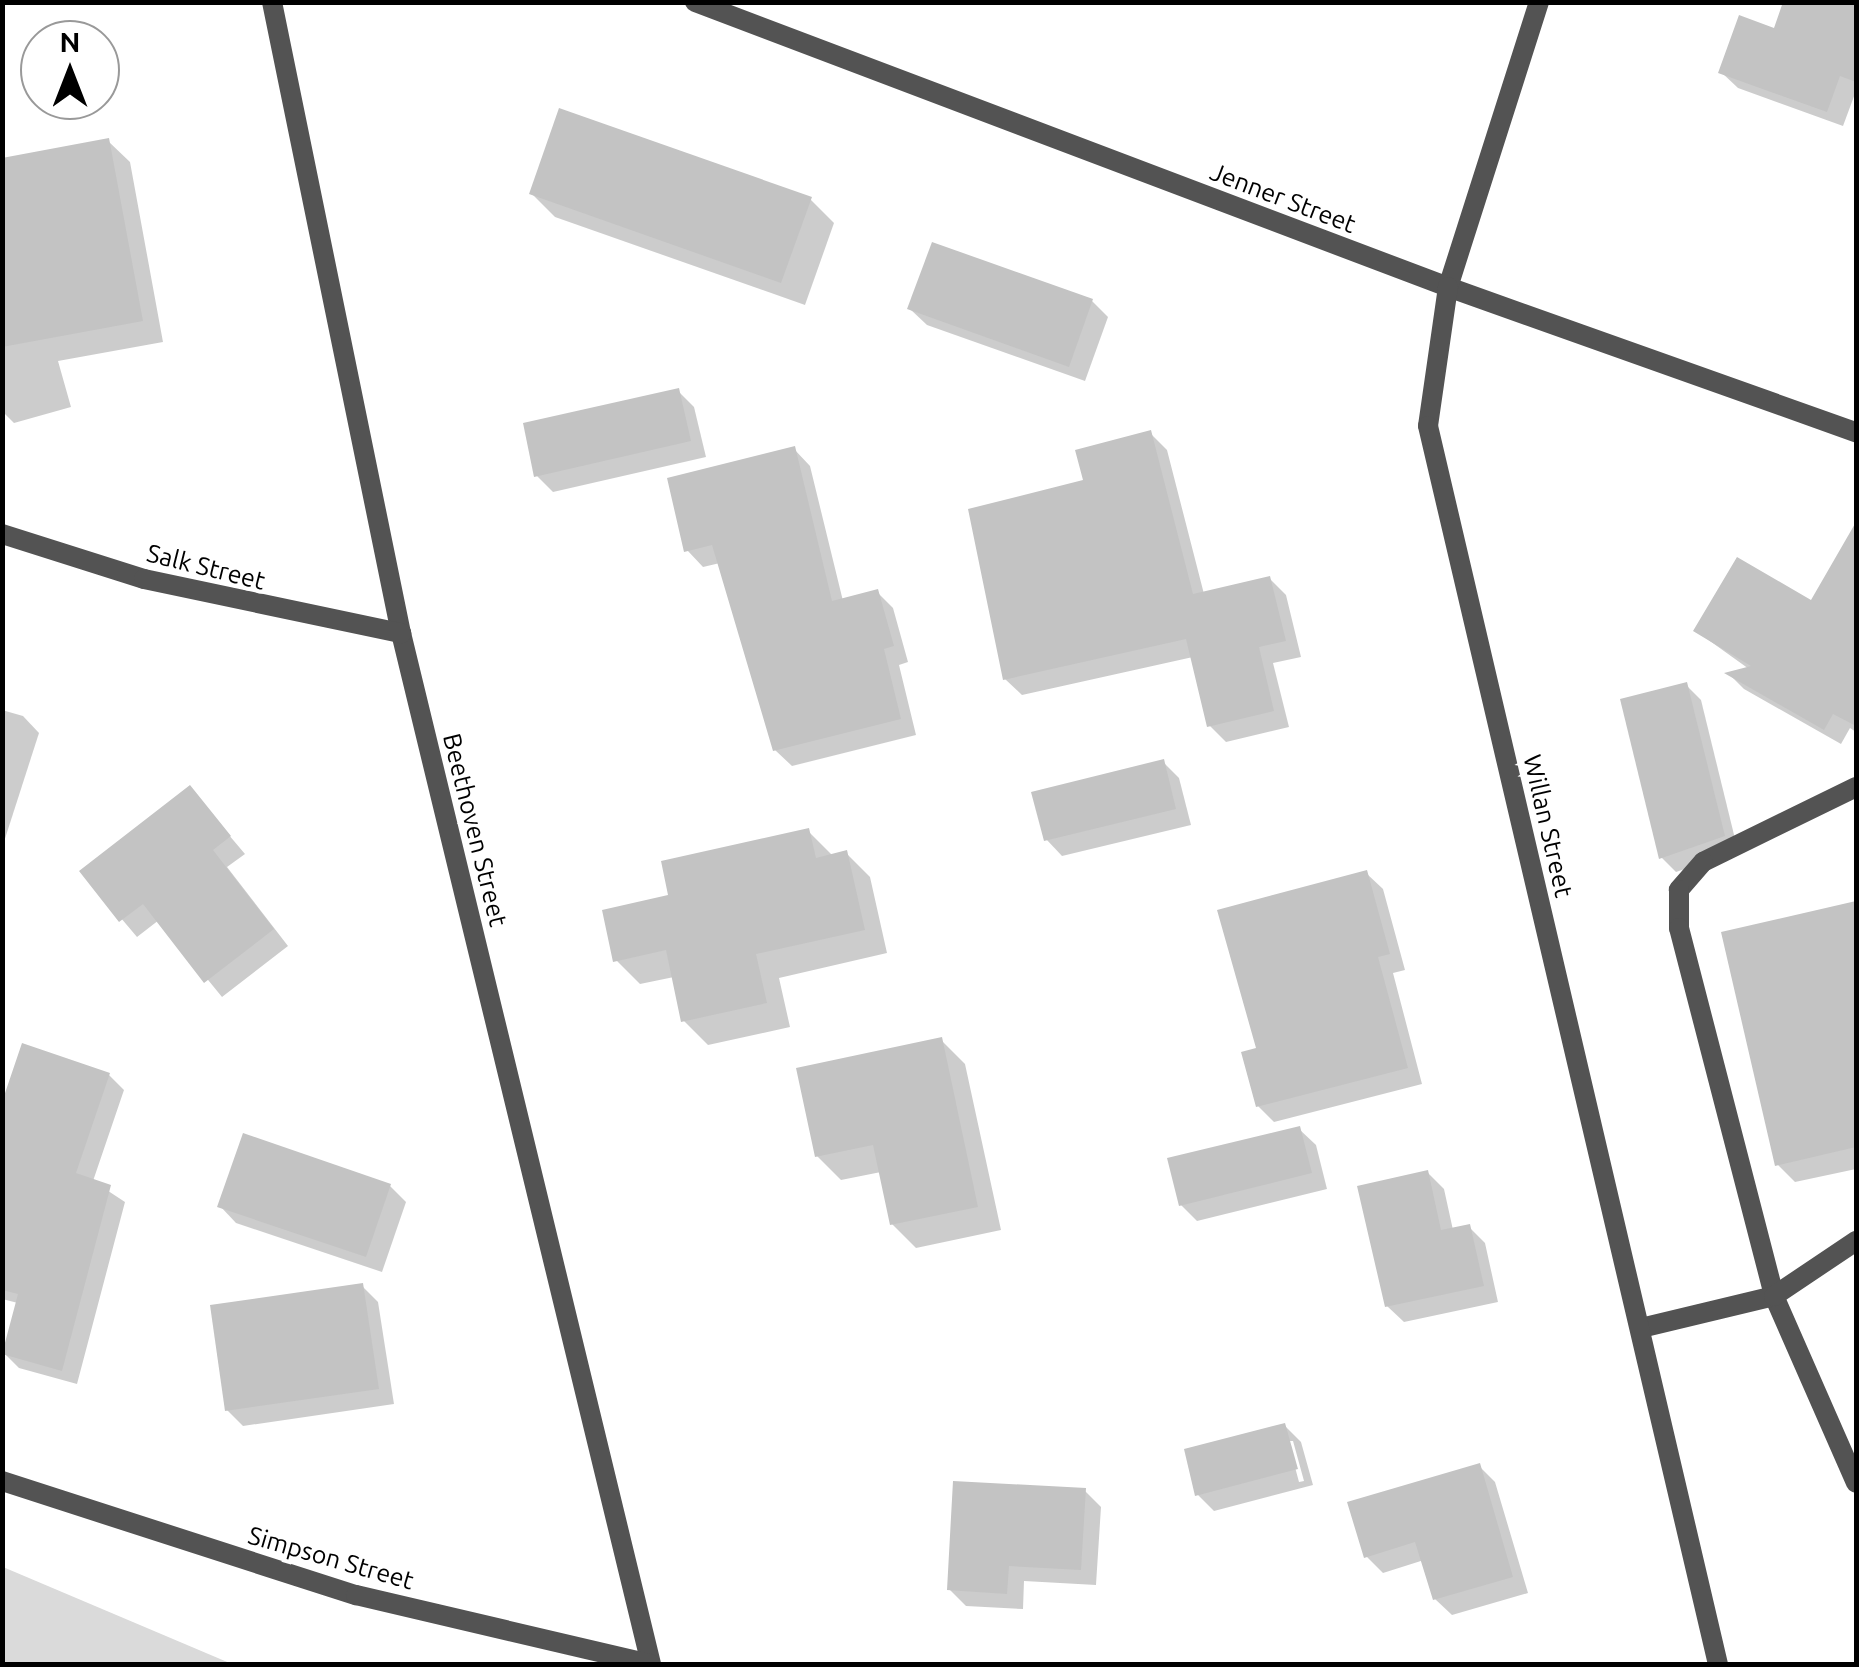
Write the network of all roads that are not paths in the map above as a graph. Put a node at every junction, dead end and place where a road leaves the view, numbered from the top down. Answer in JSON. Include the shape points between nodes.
{"nodes":[{"id":1,"x":272,"y":2,"type":"edge"},
{"id":2,"x":695,"y":2,"type":"edge"},
{"id":3,"x":1538,"y":2,"type":"edge"},
{"id":4,"x":1448,"y":287,"type":"junction"},
{"id":5,"x":1856,"y":432,"type":"edge"},
{"id":6,"x":2,"y":534,"type":"edge"},
{"id":7,"x":401,"y":634,"type":"junction"},
{"id":8,"x":1856,"y":787,"type":"edge"},
{"id":9,"x":1856,"y":1241,"type":"edge"},
{"id":10,"x":1774,"y":1296,"type":"junction"},
{"id":11,"x":1642,"y":1328,"type":"junction"},
{"id":12,"x":2,"y":1481,"type":"edge"},
{"id":13,"x":1856,"y":1483,"type":"edge"},
{"id":14,"x":650,"y":1664,"type":"edge"},
{"id":15,"x":1718,"y":1664,"type":"edge"}],
"edges":[{"from":1,"to":7,"type":"street","name":"Beethoven Street"},
{"from":2,"to":4,"type":"street","name":"Jenner Street"},
{"from":3,"to":4,"type":"street","name":"Willan Street"},
{"from":4,"to":5,"type":"street","name":"Jenner Street"},
{"from":4,"to":11,"type":"street","name":"Willan Street","via":[[1428,426]]},
{"from":6,"to":7,"type":"street","name":"Salk Street","via":[[144,579]]},
{"from":7,"to":14,"type":"street","name":"Beethoven Street"},
{"from":8,"to":10,"type":"street","via":[[1702,862],[1679,890],[1679,928]]},
{"from":9,"to":10,"type":"street"},
{"from":10,"to":11,"type":"street"},
{"from":10,"to":13,"type":"street"},
{"from":11,"to":15,"type":"street","name":"Willan Street"},
{"from":12,"to":14,"type":"street","name":"Simpson Street","via":[[356,1595]]}]}
